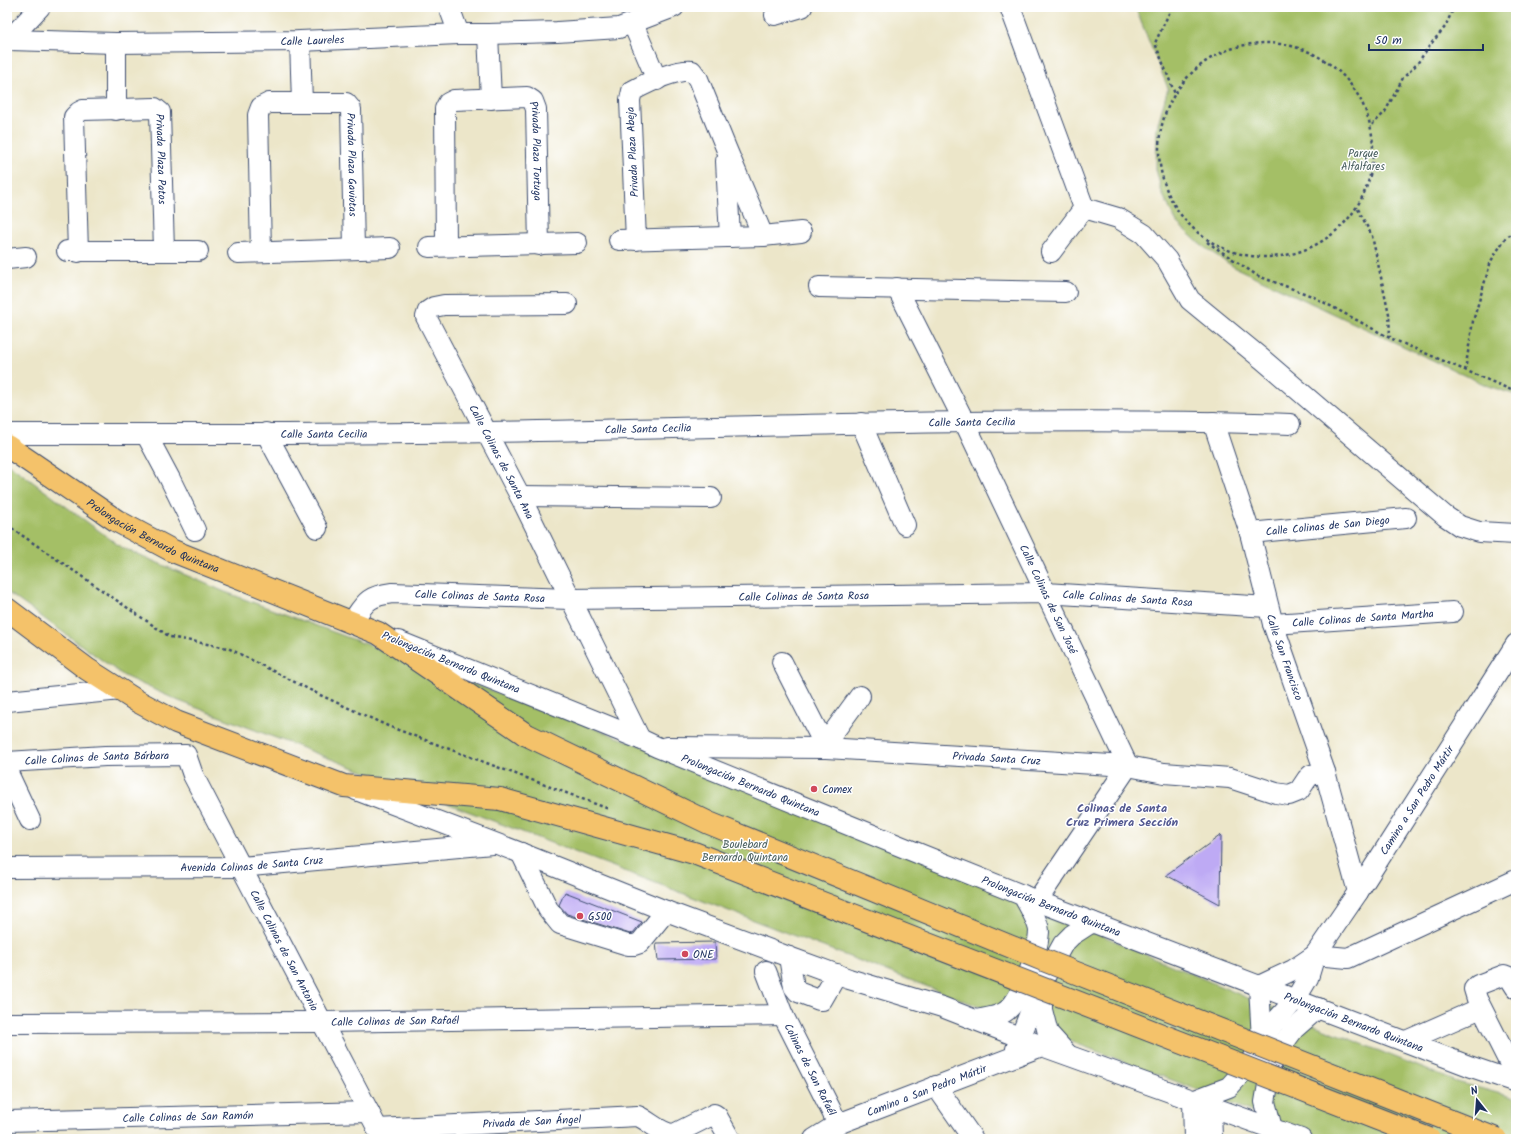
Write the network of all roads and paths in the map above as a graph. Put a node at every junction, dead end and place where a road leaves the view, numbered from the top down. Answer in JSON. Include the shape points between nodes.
{"nodes":[{"id":1,"x":40,"y":7,"type":"edge"},
{"id":2,"x":449,"y":7,"type":"edge"},
{"id":3,"x":674,"y":7,"type":"edge"},
{"id":4,"x":802,"y":7,"type":"edge"},
{"id":5,"x":1010,"y":7,"type":"edge"},
{"id":6,"x":1172,"y":7,"type":"edge"},
{"id":7,"x":1454,"y":7,"type":"edge"},
{"id":8,"x":775,"y":15,"type":"dead end"},
{"id":9,"x":626,"y":26,"type":"junction"},
{"id":10,"x":459,"y":34,"type":"junction"},
{"id":11,"x":488,"y":34,"type":"junction"},
{"id":12,"x":8,"y":40,"type":"edge"},
{"id":13,"x":300,"y":41,"type":"junction"},
{"id":14,"x":116,"y":43,"type":"junction"},
{"id":15,"x":657,"y":80,"type":"junction"},
{"id":16,"x":1175,"y":94,"type":"junction"},
{"id":17,"x":491,"y":99,"type":"junction"},
{"id":18,"x":302,"y":103,"type":"junction"},
{"id":19,"x":116,"y":110,"type":"junction"},
{"id":20,"x":1372,"y":125,"type":"junction"},
{"id":21,"x":726,"y":148,"type":"junction"},
{"id":22,"x":1084,"y":208,"type":"junction"},
{"id":23,"x":1358,"y":208,"type":"junction"},
{"id":24,"x":800,"y":232,"type":"dead end"},
{"id":25,"x":1516,"y":232,"type":"edge"},
{"id":26,"x":763,"y":236,"type":"junction"},
{"id":27,"x":730,"y":237,"type":"junction"},
{"id":28,"x":1202,"y":239,"type":"junction"},
{"id":29,"x":577,"y":243,"type":"dead end"},
{"id":30,"x":539,"y":245,"type":"junction"},
{"id":31,"x":390,"y":248,"type":"dead end"},
{"id":32,"x":354,"y":249,"type":"junction"},
{"id":33,"x":164,"y":251,"type":"junction"},
{"id":34,"x":198,"y":251,"type":"dead end"},
{"id":35,"x":238,"y":252,"type":"dead end"},
{"id":36,"x":261,"y":252,"type":"junction"},
{"id":37,"x":1051,"y":252,"type":"dead end"},
{"id":38,"x":26,"y":257,"type":"dead end"},
{"id":39,"x":7,"y":259,"type":"edge"},
{"id":40,"x":819,"y":287,"type":"dead end"},
{"id":41,"x":896,"y":288,"type":"junction"},
{"id":42,"x":1066,"y":292,"type":"dead end"},
{"id":43,"x":567,"y":304,"type":"dead end"},
{"id":44,"x":1390,"y":338,"type":"junction"},
{"id":45,"x":1465,"y":371,"type":"junction"},
{"id":46,"x":1516,"y":392,"type":"edge"},
{"id":47,"x":964,"y":421,"type":"junction"},
{"id":48,"x":1213,"y":422,"type":"junction"},
{"id":49,"x":860,"y":423,"type":"junction"},
{"id":50,"x":1290,"y":424,"type":"dead end"},
{"id":51,"x":487,"y":432,"type":"junction"},
{"id":52,"x":266,"y":433,"type":"junction"},
{"id":53,"x":7,"y":434,"type":"edge"},
{"id":54,"x":146,"y":434,"type":"junction"},
{"id":55,"x":7,"y":446,"type":"edge"},
{"id":56,"x":520,"y":496,"type":"junction"},
{"id":57,"x":711,"y":498,"type":"dead end"},
{"id":58,"x":1406,"y":518,"type":"dead end"},
{"id":59,"x":905,"y":524,"type":"dead end"},
{"id":60,"x":316,"y":528,"type":"dead end"},
{"id":61,"x":194,"y":530,"type":"dead end"},
{"id":62,"x":1250,"y":533,"type":"junction"},
{"id":63,"x":1516,"y":534,"type":"edge"},
{"id":64,"x":1045,"y":593,"type":"junction"},
{"id":65,"x":570,"y":599,"type":"junction"},
{"id":66,"x":7,"y":609,"type":"edge"},
{"id":67,"x":1453,"y":612,"type":"dead end"},
{"id":68,"x":1271,"y":616,"type":"junction"},
{"id":69,"x":352,"y":622,"type":"junction"},
{"id":70,"x":378,"y":633,"type":"junction"},
{"id":71,"x":1516,"y":644,"type":"edge"},
{"id":72,"x":782,"y":662,"type":"dead end"},
{"id":73,"x":121,"y":690,"type":"junction"},
{"id":74,"x":860,"y":696,"type":"dead end"},
{"id":75,"x":7,"y":701,"type":"edge"},
{"id":76,"x":649,"y":743,"type":"junction"},
{"id":77,"x":823,"y":744,"type":"junction"},
{"id":78,"x":186,"y":755,"type":"joint"},
{"id":79,"x":7,"y":762,"type":"edge"},
{"id":80,"x":1128,"y":766,"type":"junction"},
{"id":81,"x":7,"y":771,"type":"edge"},
{"id":82,"x":1325,"y":772,"type":"junction"},
{"id":83,"x":344,"y":786,"type":"junction"},
{"id":84,"x":30,"y":820,"type":"dead end"},
{"id":85,"x":496,"y":844,"type":"junction"},
{"id":86,"x":521,"y":853,"type":"junction"},
{"id":87,"x":241,"y":867,"type":"junction"},
{"id":88,"x":7,"y":868,"type":"edge"},
{"id":89,"x":1516,"y":880,"type":"edge"},
{"id":90,"x":1358,"y":892,"type":"junction"},
{"id":91,"x":1030,"y":898,"type":"junction"},
{"id":92,"x":666,"y":911,"type":"junction"},
{"id":93,"x":1092,"y":922,"type":"junction"},
{"id":94,"x":1315,"y":955,"type":"junction"},
{"id":95,"x":789,"y":957,"type":"junction"},
{"id":96,"x":766,"y":971,"type":"dead end"},
{"id":97,"x":837,"y":974,"type":"junction"},
{"id":98,"x":1042,"y":984,"type":"junction"},
{"id":99,"x":1259,"y":986,"type":"junction"},
{"id":100,"x":1516,"y":988,"type":"edge"},
{"id":101,"x":1294,"y":1000,"type":"junction"},
{"id":102,"x":1318,"y":1008,"type":"junction"},
{"id":103,"x":1481,"y":1008,"type":"junction"},
{"id":104,"x":783,"y":1015,"type":"junction"},
{"id":105,"x":976,"y":1020,"type":"junction"},
{"id":106,"x":323,"y":1022,"type":"junction"},
{"id":107,"x":7,"y":1023,"type":"edge"},
{"id":108,"x":1020,"y":1037,"type":"junction"},
{"id":109,"x":1262,"y":1040,"type":"junction"},
{"id":110,"x":1406,"y":1041,"type":"junction"},
{"id":111,"x":1042,"y":1046,"type":"junction"},
{"id":112,"x":1013,"y":1056,"type":"junction"},
{"id":113,"x":1069,"y":1056,"type":"junction"},
{"id":114,"x":1516,"y":1076,"type":"edge"},
{"id":115,"x":1516,"y":1082,"type":"edge"},
{"id":116,"x":936,"y":1086,"type":"junction"},
{"id":117,"x":1200,"y":1102,"type":"junction"},
{"id":118,"x":7,"y":1121,"type":"edge"},
{"id":119,"x":838,"y":1124,"type":"junction"},
{"id":120,"x":376,"y":1126,"type":"edge"},
{"id":121,"x":1272,"y":1128,"type":"junction"},
{"id":122,"x":730,"y":1139,"type":"edge"},
{"id":123,"x":814,"y":1139,"type":"edge"},
{"id":124,"x":973,"y":1139,"type":"edge"},
{"id":125,"x":1194,"y":1139,"type":"edge"},
{"id":126,"x":1212,"y":1139,"type":"edge"},
{"id":127,"x":1301,"y":1139,"type":"edge"},
{"id":128,"x":1429,"y":1139,"type":"edge"},
{"id":129,"x":1496,"y":1139,"type":"edge"}],
"edges":[{"from":1,"to":12,"type":"street"},
{"from":2,"to":10,"type":"street"},
{"from":3,"to":9,"type":"street","name":"Calle Laureles"},
{"from":4,"to":8,"type":"street"},
{"from":5,"to":22,"type":"street"},
{"from":6,"to":16,"type":"path","via":[[1155,43]]},
{"from":7,"to":20,"type":"path","via":[[1445,27],[1403,78],[1385,112]]},
{"from":9,"to":11,"type":"street","name":"Calle Laureles"},
{"from":9,"to":15,"type":"street"},
{"from":10,"to":11,"type":"street","name":"Calle Laureles"},
{"from":10,"to":13,"type":"street","name":"Calle Laureles"},
{"from":11,"to":17,"type":"street"},
{"from":12,"to":14,"type":"street","name":"Calle Laureles"},
{"from":13,"to":14,"type":"street","name":"Calle Laureles"},
{"from":13,"to":18,"type":"street"},
{"from":14,"to":19,"type":"street"},
{"from":15,"to":21,"type":"street","name":"Privada Plaza Abeja","via":[[685,70],[692,71],[698,79]]},
{"from":15,"to":27,"type":"street","name":"Privada Plaza Abeja","via":[[632,91],[630,100],[628,240]]},
{"from":16,"to":20,"type":"path","via":[[1188,75],[1226,50],[1263,42],[1299,47],[1332,64],[1357,92]]},
{"from":16,"to":28,"type":"path","via":[[1163,115],[1157,160],[1171,204]]},
{"from":17,"to":30,"type":"street","name":"Privada Plaza Tortuga","via":[[527,97],[531,98],[535,105]]},
{"from":17,"to":30,"type":"street","name":"Privada Plaza Tortuga","via":[[454,100],[448,103],[445,109],[438,247]]},
{"from":18,"to":32,"type":"street","name":"Privada Plaza Gaviotas","via":[[343,102],[351,109]]},
{"from":18,"to":36,"type":"street","name":"Privada Plaza Gaviotas","via":[[268,103],[259,111]]},
{"from":19,"to":33,"type":"street","name":"Privada Plaza Patos","via":[[155,108],[160,112]]},
{"from":19,"to":33,"type":"street","name":"Privada Plaza Patos","via":[[83,110],[74,117],[72,252]]},
{"from":20,"to":23,"type":"path","via":[[1373,168]]},
{"from":21,"to":26,"type":"street","name":"Privada Plaza Abeja"},
{"from":21,"to":27,"type":"street","name":"Privada Plaza Abeja"},
{"from":22,"to":37,"type":"street"},
{"from":22,"to":63,"type":"street","via":[[1118,218],[1144,234],[1167,260],[1190,300],[1445,516],[1460,526],[1478,532]]},
{"from":23,"to":28,"type":"path","via":[[1328,240],[1288,257],[1244,257]]},
{"from":23,"to":44,"type":"path","via":[[1372,236],[1388,314]]},
{"from":24,"to":26,"type":"street","name":"Privada Plaza Abeja"},
{"from":25,"to":45,"type":"path","via":[[1506,237],[1491,261],[1473,321]]},
{"from":26,"to":27,"type":"street","name":"Privada Plaza Abeja"},
{"from":28,"to":44,"type":"path","via":[[1258,276],[1312,296]]},
{"from":29,"to":30,"type":"street","name":"Privada Plaza Tortuga"},
{"from":31,"to":32,"type":"street"},
{"from":32,"to":36,"type":"street"},
{"from":33,"to":34,"type":"street","name":"Privada Plaza Patos"},
{"from":35,"to":36,"type":"street"},
{"from":38,"to":39,"type":"street"},
{"from":40,"to":41,"type":"street"},
{"from":41,"to":42,"type":"street"},
{"from":41,"to":47,"type":"street","name":"Calle Colinas de San José"},
{"from":43,"to":51,"type":"street","name":"Calle Colinas de Santa Ana","via":[[444,305],[428,311],[426,317]]},
{"from":44,"to":45,"type":"path"},
{"from":45,"to":46,"type":"path"},
{"from":47,"to":48,"type":"street","name":"Calle Santa Cecilia"},
{"from":47,"to":49,"type":"street","name":"Calle Santa Cecilia"},
{"from":47,"to":64,"type":"street","name":"Calle Colinas de San José"},
{"from":48,"to":50,"type":"street","name":"Calle Santa Cecilia"},
{"from":48,"to":62,"type":"street","name":"Calle San Francisco"},
{"from":49,"to":51,"type":"street","name":"Calle Santa Cecilia"},
{"from":49,"to":59,"type":"street"},
{"from":51,"to":52,"type":"street","name":"Calle Santa Cecilia"},
{"from":51,"to":56,"type":"street","name":"Calle Colinas de Santa Ana"},
{"from":52,"to":54,"type":"street","name":"Calle Santa Cecilia"},
{"from":52,"to":60,"type":"street"},
{"from":53,"to":54,"type":"street","name":"Calle Santa Cecilia"},
{"from":54,"to":61,"type":"street"},
{"from":55,"to":69,"type":"main road","name":"Prolongación Bernardo Quintana","via":[[117,521],[172,551]]},
{"from":56,"to":57,"type":"street"},
{"from":56,"to":65,"type":"street","name":"Calle Colinas de Santa Ana"},
{"from":58,"to":62,"type":"street","name":"Calle Colinas de San Diego"},
{"from":62,"to":68,"type":"street","name":"Calle San Francisco"},
{"from":64,"to":65,"type":"street","name":"Calle Colinas de Santa Rosa"},
{"from":64,"to":68,"type":"street","name":"Calle Colinas de Santa Rosa"},
{"from":64,"to":80,"type":"street","name":"Calle Colinas de San José"},
{"from":65,"to":69,"type":"street","name":"Calle Colinas de Santa Rosa","via":[[379,594],[368,600]]},
{"from":65,"to":76,"type":"street","name":"Calle Colinas de Santa Ana"},
{"from":66,"to":73,"type":"main road"},
{"from":67,"to":68,"type":"street","name":"Calle Colinas de Santa Martha"},
{"from":68,"to":82,"type":"street","name":"Calle San Francisco"},
{"from":69,"to":70,"type":"main road","name":"Prolongación Bernardo Quintana"},
{"from":70,"to":76,"type":"street","name":"Prolongación Bernardo Quintana"},
{"from":70,"to":129,"type":"main road","bridge":true,"via":[[525,734],[709,823],[1041,959]]},
{"from":71,"to":90,"type":"street","name":"Camino a San Pedro Mártir"},
{"from":72,"to":77,"type":"street"},
{"from":73,"to":75,"type":"street"},
{"from":73,"to":83,"type":"main road","via":[[176,722]]},
{"from":74,"to":77,"type":"street"},
{"from":76,"to":77,"type":"street","name":"Privada Santa Cruz"},
{"from":76,"to":91,"type":"street","name":"Prolongación Bernardo Quintana"},
{"from":77,"to":80,"type":"street","name":"Privada Santa Cruz"},
{"from":78,"to":79,"type":"street","name":"Calle Colinas de Santa Bárbara","via":[[105,756]]},
{"from":78,"to":87,"type":"street","name":"Calle Colinas de San Antonio","via":[[193,775]]},
{"from":80,"to":82,"type":"street","name":"Privada Santa Cruz","via":[[1164,773],[1230,778],[1289,795],[1299,791],[1311,775]]},
{"from":80,"to":91,"type":"street"},
{"from":81,"to":84,"type":"street"},
{"from":82,"to":90,"type":"street","name":"Calle San Francisco"},
{"from":83,"to":85,"type":"street"},
{"from":83,"to":128,"type":"main road","bridge":true,"via":[[500,798],[694,853]]},
{"from":85,"to":86,"type":"street"},
{"from":85,"to":87,"type":"street","name":"Avenida Colinas de Santa Cruz"},
{"from":86,"to":92,"type":"street"},
{"from":86,"to":92,"type":"street","via":[[548,909],[560,924],[634,945],[640,943]]},
{"from":87,"to":88,"type":"street","name":"Avenida Colinas de Santa Cruz"},
{"from":87,"to":106,"type":"street","name":"Calle Colinas de San Antonio"},
{"from":89,"to":94,"type":"street","via":[[1348,958]]},
{"from":90,"to":94,"type":"street","name":"Camino a San Pedro Mártir"},
{"from":91,"to":93,"type":"street","name":"Prolongación Bernardo Quintana"},
{"from":91,"to":105,"type":"street","via":[[1039,932],[1031,970],[1015,1002],[1004,1013]]},
{"from":92,"to":95,"type":"street"},
{"from":93,"to":98,"type":"street","via":[[1063,944]]},
{"from":93,"to":99,"type":"street","name":"Prolongación Bernardo Quintana"},
{"from":94,"to":99,"type":"street","name":"Camino a San Pedro Mártir"},
{"from":94,"to":101,"type":"street","name":"Camino a San Pedro Mártir","via":[[1308,978]]},
{"from":95,"to":97,"type":"street"},
{"from":95,"to":97,"type":"street","via":[[794,987],[798,992],[819,1000],[822,1000]]},
{"from":96,"to":104,"type":"street"},
{"from":97,"to":105,"type":"street"},
{"from":98,"to":108,"type":"street"},
{"from":98,"to":113,"type":"street","via":[[1042,1010],[1048,1032]]},
{"from":99,"to":101,"type":"street","name":"Prolongación Bernardo Quintana"},
{"from":99,"to":109,"type":"street"},
{"from":100,"to":103,"type":"street","via":[[1509,977],[1504,975],[1478,985],[1474,989],[1474,994]]},
{"from":101,"to":102,"type":"street","name":"Prolongación Bernardo Quintana"},
{"from":101,"to":109,"type":"street","name":"Camino a San Pedro Mártir"},
{"from":102,"to":110,"type":"street","name":"Prolongación Bernardo Quintana"},
{"from":102,"to":121,"type":"street","via":[[1294,1029],[1272,1062],[1264,1102]]},
{"from":103,"to":110,"type":"street"},
{"from":103,"to":114,"type":"street"},
{"from":104,"to":106,"type":"street","name":"Calle Colinas de San Rafaél"},
{"from":104,"to":119,"type":"street","name":"Colinas de San Rafaél"},
{"from":105,"to":108,"type":"street"},
{"from":106,"to":107,"type":"street","name":"Calle Colinas de San Rafaél"},
{"from":106,"to":120,"type":"street","name":"Calle Colinas de San Antonio"},
{"from":108,"to":111,"type":"street"},
{"from":108,"to":112,"type":"street"},
{"from":109,"to":117,"type":"street","name":"Camino a San Pedro Mártir","via":[[1254,1055],[1229,1087]]},
{"from":110,"to":115,"type":"street","name":"Prolongación Bernardo Quintana"},
{"from":111,"to":112,"type":"street","name":"Camino a San Pedro Mártir"},
{"from":111,"to":113,"type":"street"},
{"from":112,"to":116,"type":"street","name":"Camino a San Pedro Mártir"},
{"from":113,"to":117,"type":"street"},
{"from":116,"to":119,"type":"street","name":"Camino a San Pedro Mártir"},
{"from":116,"to":124,"type":"street"},
{"from":117,"to":121,"type":"street"},
{"from":117,"to":125,"type":"street"},
{"from":117,"to":126,"type":"street"},
{"from":118,"to":120,"type":"street","name":"Calle Colinas de San Ramón"},
{"from":119,"to":123,"type":"street","name":"Camino a San Pedro Mártir"},
{"from":120,"to":122,"type":"street","name":"Privada de San Ángel","via":[[638,1116],[671,1134],[678,1133],[714,1114],[718,1116]]},
{"from":121,"to":127,"type":"street"}]}
